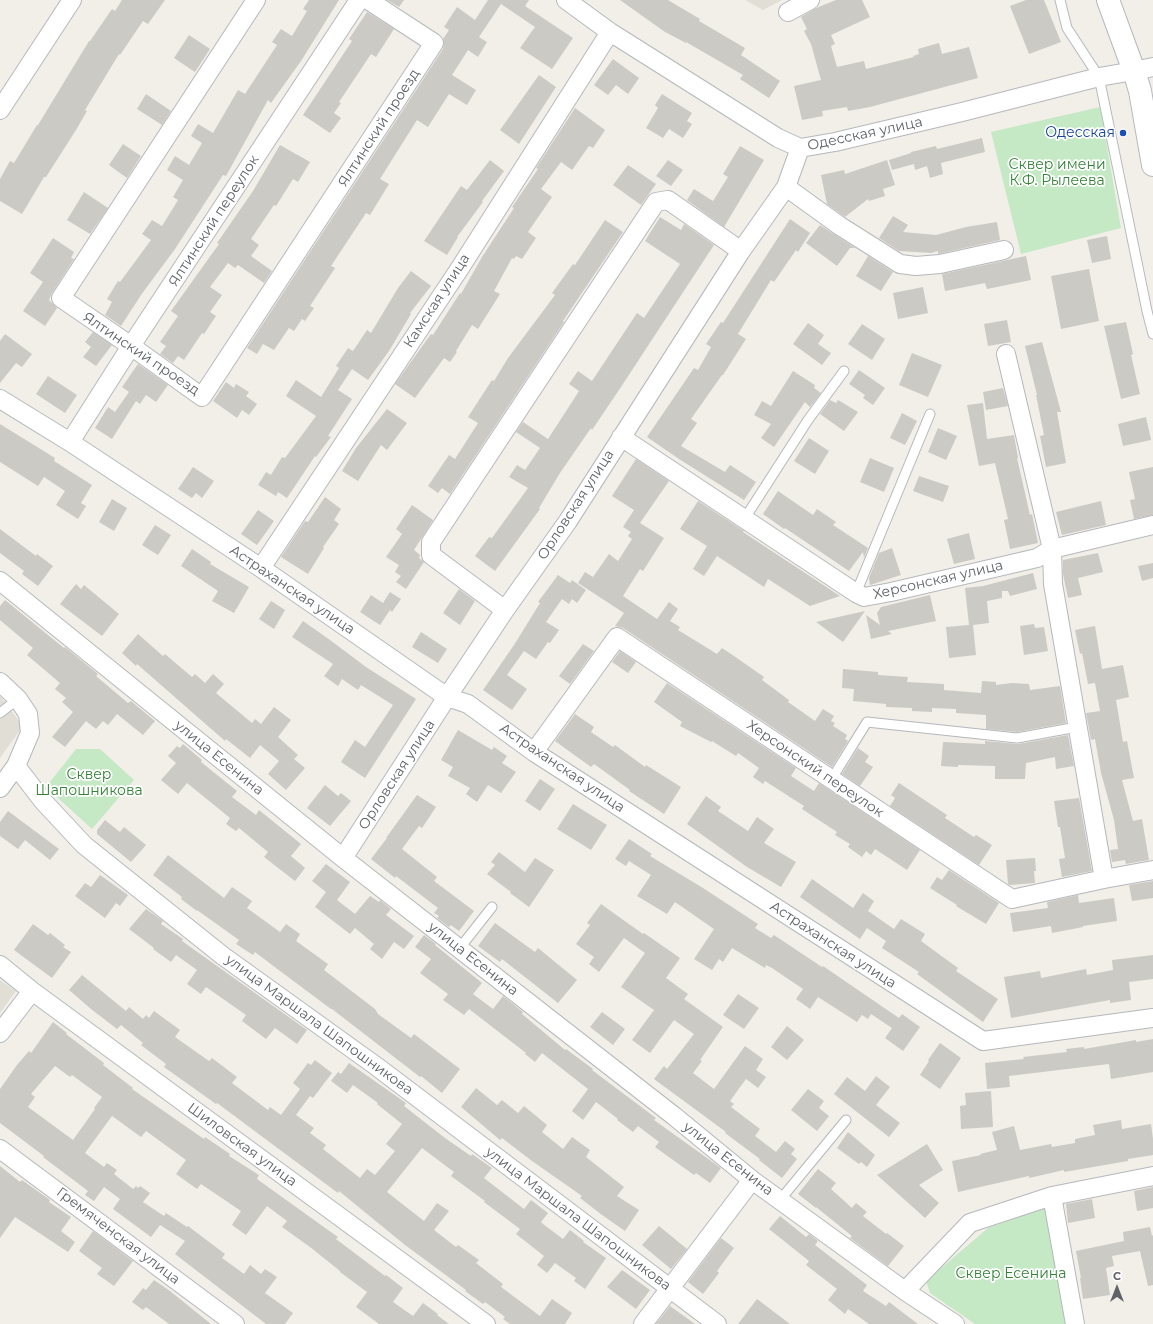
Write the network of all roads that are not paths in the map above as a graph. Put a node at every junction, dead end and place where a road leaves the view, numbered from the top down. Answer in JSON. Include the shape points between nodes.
{"nodes":[{"id":1,"x":72,"y":0,"type":"edge"},
{"id":2,"x":256,"y":0,"type":"edge"},
{"id":3,"x":359,"y":0,"type":"edge"},
{"id":4,"x":368,"y":0,"type":"edge"},
{"id":5,"x":566,"y":0,"type":"edge"},
{"id":6,"x":810,"y":0,"type":"edge"},
{"id":7,"x":1060,"y":0,"type":"edge"},
{"id":8,"x":1108,"y":0,"type":"edge"},
{"id":9,"x":788,"y":12,"type":"dead end"},
{"id":10,"x":610,"y":32,"type":"junction"},
{"id":11,"x":1144,"y":69,"type":"edge"},
{"id":12,"x":1099,"y":76,"type":"junction"},
{"id":13,"x":0,"y":110,"type":"edge"},
{"id":14,"x":800,"y":148,"type":"junction"},
{"id":15,"x":1153,"y":165,"type":"edge"},
{"id":16,"x":786,"y":188,"type":"junction"},
{"id":17,"x":741,"y":250,"type":"junction"},
{"id":18,"x":1004,"y":250,"type":"dead end"},
{"id":19,"x":1153,"y":334,"type":"edge"},
{"id":20,"x":131,"y":346,"type":"junction"},
{"id":21,"x":1006,"y":354,"type":"dead end"},
{"id":22,"x":844,"y":371,"type":"dead end"},
{"id":23,"x":0,"y":399,"type":"edge"},
{"id":24,"x":930,"y":414,"type":"dead end"},
{"id":25,"x":621,"y":437,"type":"junction"},
{"id":26,"x":70,"y":442,"type":"junction"},
{"id":27,"x":745,"y":518,"type":"junction"},
{"id":28,"x":1153,"y":525,"type":"edge"},
{"id":29,"x":1052,"y":549,"type":"junction"},
{"id":30,"x":261,"y":568,"type":"junction"},
{"id":31,"x":0,"y":581,"type":"edge"},
{"id":32,"x":856,"y":593,"type":"junction"},
{"id":33,"x":506,"y":610,"type":"junction"},
{"id":34,"x":0,"y":682,"type":"edge"},
{"id":35,"x":447,"y":697,"type":"junction"},
{"id":36,"x":18,"y":699,"type":"junction"},
{"id":37,"x":0,"y":713,"type":"edge"},
{"id":38,"x":1077,"y":727,"type":"junction"},
{"id":39,"x":534,"y":752,"type":"junction"},
{"id":40,"x":16,"y":766,"type":"junction"},
{"id":41,"x":831,"y":780,"type":"junction"},
{"id":42,"x":0,"y":788,"type":"edge"},
{"id":43,"x":343,"y":858,"type":"junction"},
{"id":44,"x":1153,"y":870,"type":"edge"},
{"id":45,"x":1104,"y":879,"type":"junction"},
{"id":46,"x":492,"y":907,"type":"dead end"},
{"id":47,"x":459,"y":949,"type":"junction"},
{"id":48,"x":0,"y":965,"type":"edge"},
{"id":49,"x":32,"y":991,"type":"junction"},
{"id":50,"x":1153,"y":1018,"type":"edge"},
{"id":51,"x":0,"y":1033,"type":"edge"},
{"id":52,"x":846,"y":1120,"type":"dead end"},
{"id":53,"x":0,"y":1149,"type":"edge"},
{"id":54,"x":1153,"y":1176,"type":"edge"},
{"id":55,"x":752,"y":1180,"type":"junction"},
{"id":56,"x":1052,"y":1196,"type":"junction"},
{"id":57,"x":780,"y":1200,"type":"junction"},
{"id":58,"x":670,"y":1289,"type":"junction"},
{"id":59,"x":905,"y":1291,"type":"junction"},
{"id":60,"x":235,"y":1324,"type":"edge"},
{"id":61,"x":486,"y":1324,"type":"edge"},
{"id":62,"x":643,"y":1324,"type":"edge"},
{"id":63,"x":717,"y":1324,"type":"edge"},
{"id":64,"x":956,"y":1324,"type":"edge"},
{"id":65,"x":1075,"y":1324,"type":"edge"}],
"edges":[{"from":1,"to":13,"type":"street"},
{"from":2,"to":20,"type":"street","name":"Ялтинский проезд","via":[[61,298]]},
{"from":3,"to":20,"type":"street","name":"Ялтинский переулок"},
{"from":4,"to":20,"type":"street","name":"Ялтинский проезд","via":[[434,44],[202,397]]},
{"from":5,"to":10,"type":"street","name":"Одесская улица"},
{"from":6,"to":9,"type":"street"},
{"from":7,"to":12,"type":"lane","via":[[1067,28]]},
{"from":8,"to":11,"type":"street"},
{"from":10,"to":14,"type":"street","name":"Одесская улица","via":[[778,138]]},
{"from":10,"to":30,"type":"street","name":"Камская улица","via":[[460,268]]},
{"from":11,"to":12,"type":"street","name":"Одесская улица"},
{"from":11,"to":15,"type":"street","via":[[1140,91]]},
{"from":12,"to":14,"type":"street","name":"Одесская улица","via":[[962,112]]},
{"from":12,"to":19,"type":"lane"},
{"from":14,"to":16,"type":"street","name":"Орловская улица"},
{"from":16,"to":17,"type":"street","name":"Орловская улица"},
{"from":16,"to":18,"type":"street","via":[[900,264],[940,264]]},
{"from":17,"to":25,"type":"street","name":"Орловская улица"},
{"from":17,"to":33,"type":"street","via":[[668,200],[656,202],[431,542],[431,556]]},
{"from":20,"to":26,"type":"street","name":"Ялтинский переулок"},
{"from":21,"to":29,"type":"street"},
{"from":22,"to":27,"type":"lane","via":[[808,420]]},
{"from":23,"to":26,"type":"street","name":"Астраханская улица"},
{"from":24,"to":32,"type":"lane"},
{"from":25,"to":27,"type":"street","name":"Херсонская улица"},
{"from":25,"to":33,"type":"street","name":"Орловская улица","via":[[568,521]]},
{"from":26,"to":30,"type":"street","name":"Астраханская улица"},
{"from":27,"to":32,"type":"street","name":"Херсонская улица"},
{"from":28,"to":29,"type":"street","name":"Херсонская улица"},
{"from":29,"to":32,"type":"street","name":"Херсонская улица","via":[[1037,558],[891,592],[864,597]]},
{"from":29,"to":38,"type":"street","via":[[1053,584]]},
{"from":30,"to":35,"type":"street","name":"Астраханская улица"},
{"from":31,"to":43,"type":"street","name":"улица Есенина"},
{"from":33,"to":35,"type":"street","name":"Орловская улица"},
{"from":34,"to":36,"type":"street"},
{"from":35,"to":39,"type":"street","name":"Астраханская улица","via":[[468,704]]},
{"from":35,"to":43,"type":"street","name":"Орловская улица"},
{"from":36,"to":37,"type":"lane"},
{"from":36,"to":40,"type":"street","via":[[28,714],[30,733]]},
{"from":38,"to":41,"type":"lane","via":[[1017,738],[867,722]]},
{"from":38,"to":45,"type":"street"},
{"from":39,"to":41,"type":"street","name":"Херсонский переулок","via":[[617,638]]},
{"from":39,"to":50,"type":"street","name":"Астраханская улица","via":[[983,1041]]},
{"from":40,"to":42,"type":"street"},
{"from":40,"to":58,"type":"street","name":"улица Маршала Шапошникова","via":[[43,801],[84,845],[223,956],[376,1066]]},
{"from":41,"to":45,"type":"street","name":"Херсонский переулок","via":[[1012,899]]},
{"from":43,"to":47,"type":"street","name":"улица Есенина"},
{"from":44,"to":45,"type":"street","name":"Херсонский переулок"},
{"from":46,"to":47,"type":"lane"},
{"from":47,"to":55,"type":"street","name":"улица Есенина"},
{"from":48,"to":49,"type":"street","name":"Шиловская улица"},
{"from":49,"to":51,"type":"street"},
{"from":49,"to":61,"type":"street","name":"Шиловская улица"},
{"from":52,"to":57,"type":"lane"},
{"from":53,"to":60,"type":"street","name":"Гремяченская улица"},
{"from":54,"to":56,"type":"street"},
{"from":55,"to":57,"type":"street","name":"улица Есенина"},
{"from":55,"to":58,"type":"street"},
{"from":56,"to":59,"type":"street","via":[[970,1222]]},
{"from":56,"to":65,"type":"street"},
{"from":57,"to":59,"type":"street","name":"улица Есенина"},
{"from":58,"to":62,"type":"street"},
{"from":58,"to":63,"type":"street","name":"улица Маршала Шапошникова"},
{"from":59,"to":64,"type":"street","name":"улица Есенина"}]}
